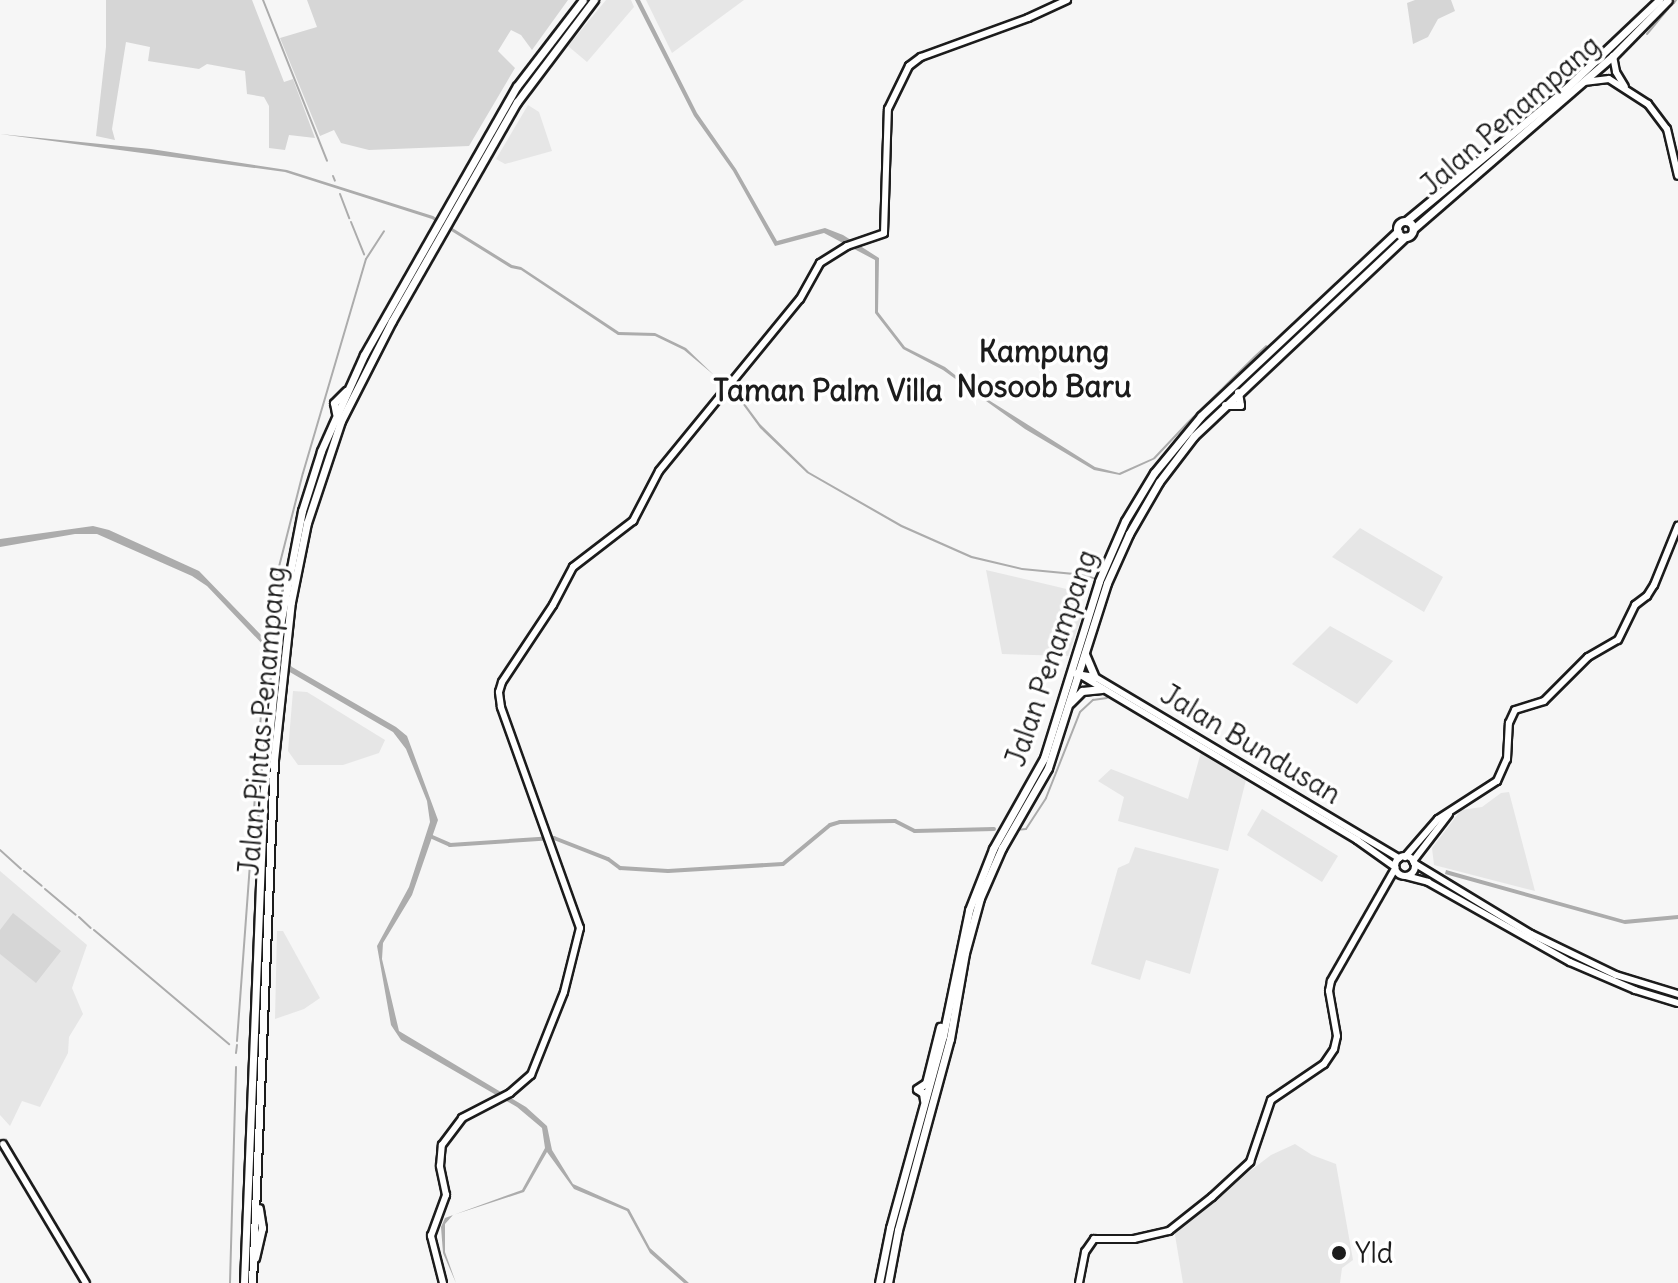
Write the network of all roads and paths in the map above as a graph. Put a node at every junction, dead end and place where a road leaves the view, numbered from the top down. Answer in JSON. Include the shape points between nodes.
{"nodes":[{"id":1,"x":583,"y":0,"type":"edge"},
{"id":2,"x":594,"y":0,"type":"edge"},
{"id":3,"x":1067,"y":0,"type":"edge"},
{"id":4,"x":1659,"y":0,"type":"edge"},
{"id":5,"x":1668,"y":0,"type":"edge"},
{"id":6,"x":1604,"y":53,"type":"junction"},
{"id":7,"x":1613,"y":56,"type":"junction"},
{"id":8,"x":1616,"y":72,"type":"junction"},
{"id":9,"x":1609,"y":79,"type":"junction"},
{"id":10,"x":1584,"y":82,"type":"junction"},
{"id":11,"x":1625,"y":87,"type":"junction"},
{"id":12,"x":1510,"y":141,"type":"junction"},
{"id":13,"x":1678,"y":176,"type":"edge"},
{"id":14,"x":1406,"y":221,"type":"junction"},
{"id":15,"x":443,"y":223,"type":"junction"},
{"id":16,"x":1413,"y":229,"type":"junction"},
{"id":17,"x":1398,"y":231,"type":"junction"},
{"id":18,"x":1406,"y":236,"type":"junction"},
{"id":19,"x":1287,"y":345,"type":"junction"},
{"id":20,"x":1269,"y":352,"type":"junction"},
{"id":21,"x":1235,"y":394,"type":"junction"},
{"id":22,"x":350,"y":403,"type":"junction"},
{"id":23,"x":1209,"y":408,"type":"junction"},
{"id":24,"x":336,"y":413,"type":"junction"},
{"id":25,"x":314,"y":500,"type":"junction"},
{"id":26,"x":298,"y":524,"type":"junction"},
{"id":27,"x":1678,"y":526,"type":"edge"},
{"id":28,"x":1103,"y":580,"type":"junction"},
{"id":29,"x":1085,"y":650,"type":"junction"},
{"id":30,"x":282,"y":651,"type":"junction"},
{"id":31,"x":1075,"y":656,"type":"junction"},
{"id":32,"x":280,"y":667,"type":"junction"},
{"id":33,"x":1073,"y":674,"type":"junction"},
{"id":34,"x":1095,"y":677,"type":"junction"},
{"id":35,"x":1102,"y":689,"type":"junction"},
{"id":36,"x":1067,"y":694,"type":"junction"},
{"id":37,"x":1068,"y":706,"type":"junction"},
{"id":38,"x":1436,"y":826,"type":"junction"},
{"id":39,"x":1010,"y":828,"type":"junction"},
{"id":40,"x":1402,"y":857,"type":"junction"},
{"id":41,"x":1413,"y":862,"type":"junction"},
{"id":42,"x":1395,"y":868,"type":"junction"},
{"id":43,"x":1404,"y":876,"type":"junction"},
{"id":44,"x":1383,"y":890,"type":"junction"},
{"id":45,"x":1678,"y":994,"type":"edge"},
{"id":46,"x":1678,"y":1003,"type":"edge"},
{"id":47,"x":946,"y":1010,"type":"junction"},
{"id":48,"x":954,"y":1014,"type":"junction"},
{"id":49,"x":945,"y":1022,"type":"junction"},
{"id":50,"x":924,"y":1107,"type":"junction"},
{"id":51,"x":259,"y":1121,"type":"junction"},
{"id":52,"x":251,"y":1135,"type":"junction"},
{"id":53,"x":1,"y":1145,"type":"edge"},
{"id":54,"x":258,"y":1221,"type":"junction"},
{"id":55,"x":247,"y":1225,"type":"junction"},
{"id":56,"x":86,"y":1283,"type":"edge"},
{"id":57,"x":244,"y":1283,"type":"edge"},
{"id":58,"x":252,"y":1283,"type":"edge"},
{"id":59,"x":443,"y":1283,"type":"edge"},
{"id":60,"x":879,"y":1283,"type":"edge"},
{"id":61,"x":888,"y":1283,"type":"edge"},
{"id":62,"x":1079,"y":1283,"type":"edge"}],
"edges":[{"from":1,"to":15,"type":"main road","name":"Jalan Pintas Penampang","via":[[517,86]]},
{"from":2,"to":15,"type":"main road","name":"Jalan Pintas Penampang","via":[[538,70]]},
{"from":3,"to":59,"type":"main road","via":[[912,63],[888,109],[885,231],[820,263],[800,299],[652,481],[638,515],[573,567],[500,685],[501,707],[580,928],[558,1010],[531,1075],[462,1118],[440,1149],[446,1195],[431,1236]]},
{"from":4,"to":6,"type":"main road","name":"Jalan Penampang"},
{"from":5,"to":7,"type":"main road","name":"Jalan Penampang"},
{"from":6,"to":7,"type":"main road"},
{"from":6,"to":12,"type":"main road","name":"Jalan Penampang"},
{"from":7,"to":8,"type":"main road"},
{"from":7,"to":10,"type":"main road","name":"Jalan Penampang"},
{"from":8,"to":9,"type":"main road"},
{"from":8,"to":11,"type":"main road"},
{"from":9,"to":10,"type":"main road"},
{"from":9,"to":11,"type":"main road"},
{"from":10,"to":12,"type":"main road","name":"Jalan Penampang"},
{"from":11,"to":13,"type":"main road","via":[[1648,104],[1667,129]]},
{"from":12,"to":14,"type":"main road","name":"Jalan Penampang"},
{"from":12,"to":16,"type":"main road","name":"Jalan Penampang"},
{"from":14,"to":16,"type":"main road"},
{"from":14,"to":17,"type":"main road","name":"Jalan Penampang"},
{"from":15,"to":22,"type":"main road","name":"Jalan Pintas Penampang"},
{"from":15,"to":24,"type":"main road","name":"Jalan Pintas Penampang"},
{"from":16,"to":18,"type":"main road","name":"Jalan Penampang"},
{"from":17,"to":18,"type":"main road"},
{"from":17,"to":20,"type":"main road","name":"Jalan Penampang"},
{"from":18,"to":19,"type":"main road"},
{"from":19,"to":20,"type":"main road"},
{"from":19,"to":21,"type":"main road"},
{"from":20,"to":23,"type":"main road","name":"Jalan Penampang"},
{"from":21,"to":23,"type":"main road"},
{"from":21,"to":28,"type":"main road","name":"Jalan Penampang","via":[[1240,405],[1222,406],[1159,482]]},
{"from":22,"to":24,"type":"main road"},
{"from":22,"to":25,"type":"main road","name":"Jalan Pintas Penampang"},
{"from":23,"to":28,"type":"main road","name":"Jalan Penampang","via":[[1146,485]]},
{"from":24,"to":26,"type":"main road","name":"Jalan Pintas Penampang"},
{"from":25,"to":26,"type":"main road","via":[[306,504]]},
{"from":25,"to":30,"type":"main road","name":"Jalan Pintas Penampang"},
{"from":26,"to":30,"type":"main road","name":"Jalan Pintas Penampang","via":[[285,594]]},
{"from":27,"to":38,"type":"main road","via":[[1654,585],[1635,605],[1618,640],[1588,657],[1544,701],[1515,710],[1504,771]]},
{"from":28,"to":29,"type":"main road","name":"Jalan Penampang"},
{"from":28,"to":31,"type":"main road","name":"Jalan Penampang"},
{"from":29,"to":31,"type":"main road"},
{"from":29,"to":33,"type":"main road","name":"Jalan Penampang"},
{"from":29,"to":34,"type":"main road"},
{"from":30,"to":32,"type":"main road","name":"Jalan Pintas Penampang"},
{"from":31,"to":33,"type":"main road","name":"Jalan Penampang"},
{"from":32,"to":51,"type":"main road","name":"Jalan Pintas Penampang"},
{"from":32,"to":52,"type":"main road","name":"Jalan Pintas Penampang","via":[[264,789]]},
{"from":33,"to":34,"type":"main road","name":"Jalan Bundusan"},
{"from":33,"to":35,"type":"main road","name":"Jalan Bundusan"},
{"from":33,"to":36,"type":"main road","name":"Jalan Penampang"},
{"from":34,"to":40,"type":"main road","name":"Jalan Bundusan"},
{"from":35,"to":37,"type":"main road","via":[[1082,691]]},
{"from":35,"to":42,"type":"main road","name":"Jalan Bundusan","via":[[1357,840]]},
{"from":36,"to":37,"type":"main road","name":"Jalan Penampang"},
{"from":36,"to":39,"type":"main road","name":"Jalan Penampang"},
{"from":37,"to":39,"type":"main road","name":"Jalan Penampang","via":[[1048,768]]},
{"from":38,"to":40,"type":"main road"},
{"from":38,"to":41,"type":"main road"},
{"from":39,"to":47,"type":"main road","name":"Jalan Penampang","via":[[977,885]]},
{"from":39,"to":48,"type":"main road","name":"Jalan Penampang","via":[[980,898]]},
{"from":40,"to":41,"type":"main road","name":"Jalan Bundusan"},
{"from":40,"to":42,"type":"main road"},
{"from":41,"to":43,"type":"main road","via":[[1413,872]]},
{"from":41,"to":45,"type":"main road","via":[[1531,934],[1616,975]]},
{"from":42,"to":43,"type":"main road","name":"Jalan Bundusan"},
{"from":42,"to":44,"type":"main road"},
{"from":43,"to":44,"type":"main road"},
{"from":43,"to":46,"type":"main road","via":[[1428,882],[1594,973]]},
{"from":44,"to":62,"type":"main road","via":[[1331,981],[1334,1049],[1324,1064],[1268,1105],[1250,1162],[1174,1229],[1134,1239],[1094,1239],[1085,1252]]},
{"from":47,"to":49,"type":"main road","name":"Jalan Penampang"},
{"from":47,"to":50,"type":"main road","via":[[926,1083],[917,1089],[923,1093]]},
{"from":48,"to":49,"type":"main road"},
{"from":48,"to":61,"type":"main road","name":"Jalan Penampang"},
{"from":49,"to":50,"type":"main road","name":"Jalan Penampang"},
{"from":50,"to":60,"type":"main road","name":"Jalan Penampang"},
{"from":51,"to":52,"type":"main road"},
{"from":51,"to":54,"type":"main road","name":"Jalan Pintas Penampang"},
{"from":52,"to":55,"type":"main road","name":"Jalan Pintas Penampang"},
{"from":53,"to":56,"type":"main road"},
{"from":54,"to":55,"type":"main road"},
{"from":54,"to":58,"type":"main road","name":"Jalan Pintas Penampang"},
{"from":55,"to":57,"type":"main road","name":"Jalan Pintas Penampang"}]}
